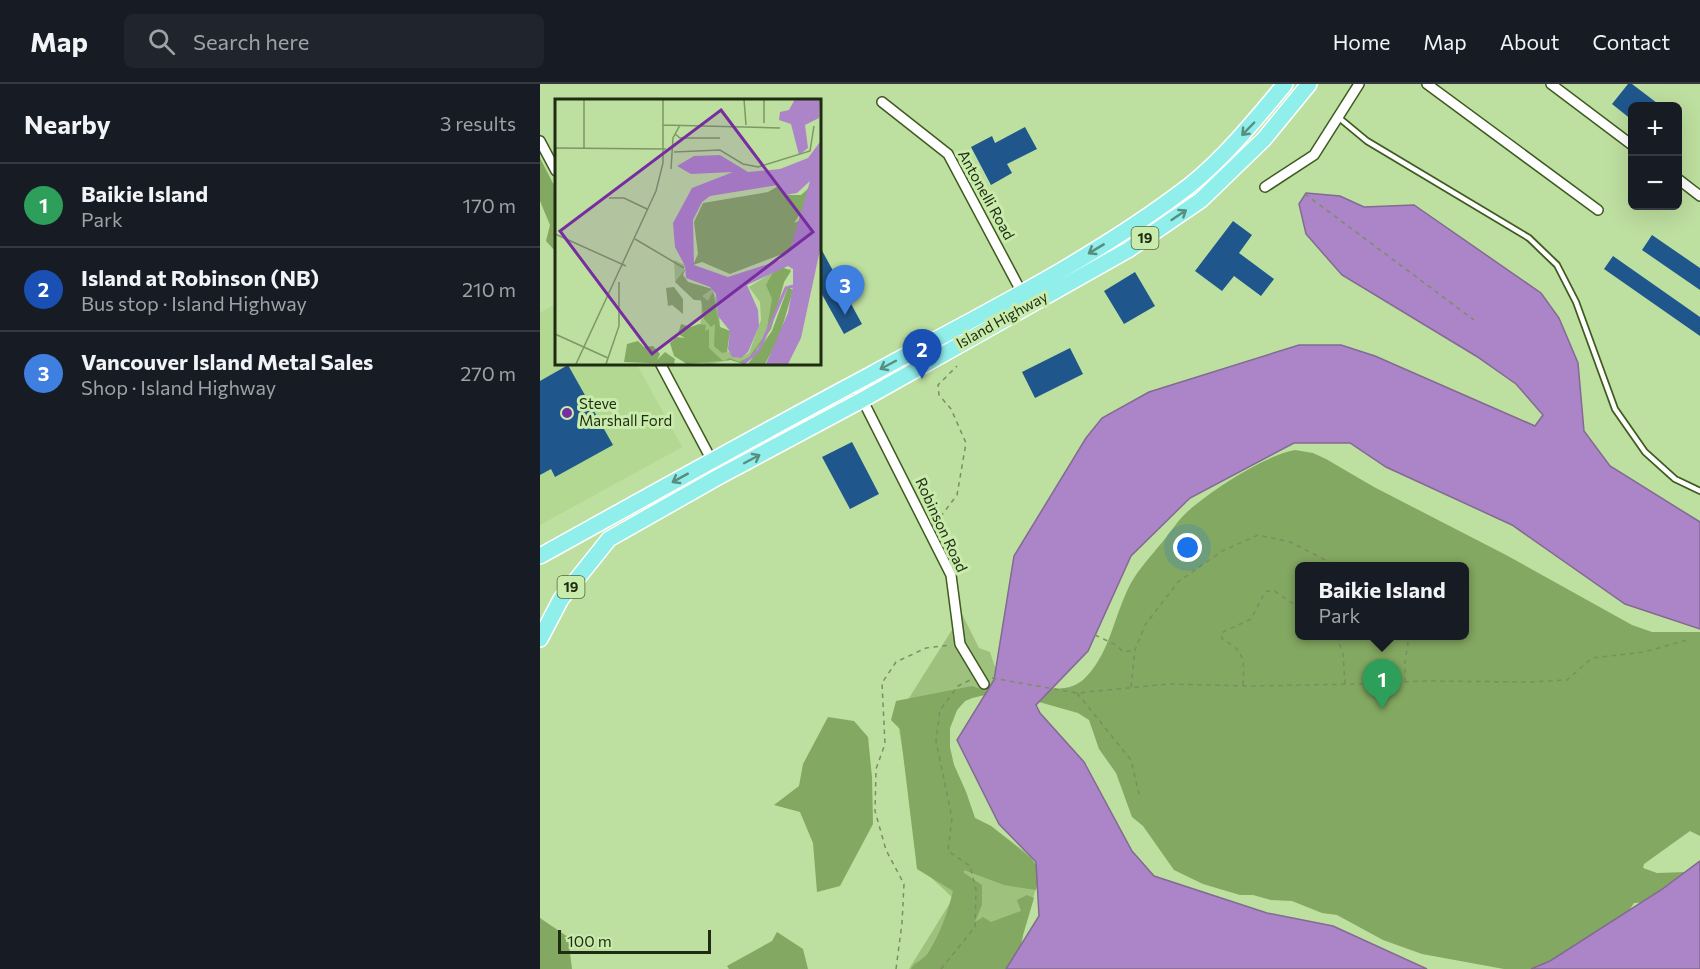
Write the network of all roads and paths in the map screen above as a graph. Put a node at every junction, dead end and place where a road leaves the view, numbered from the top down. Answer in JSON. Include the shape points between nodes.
{"nodes":[{"id":1,"x":1285,"y":84,"type":"edge"},
{"id":2,"x":1309,"y":84,"type":"edge"},
{"id":3,"x":1359,"y":84,"type":"edge"},
{"id":4,"x":1427,"y":84,"type":"edge"},
{"id":5,"x":1551,"y":84,"type":"edge"},
{"id":6,"x":882,"y":102,"type":"dead end"},
{"id":7,"x":1338,"y":117,"type":"junction"},
{"id":8,"x":540,"y":141,"type":"edge"},
{"id":9,"x":1628,"y":142,"type":"edge"},
{"id":10,"x":555,"y":169,"type":"edge"},
{"id":11,"x":1682,"y":183,"type":"edge"},
{"id":12,"x":1265,"y":187,"type":"dead end"},
{"id":13,"x":1305,"y":194,"type":"dead end"},
{"id":14,"x":1700,"y":196,"type":"edge"},
{"id":15,"x":1598,"y":210,"type":"dead end"},
{"id":16,"x":1022,"y":293,"type":"junction"},
{"id":17,"x":1474,"y":320,"type":"dead end"},
{"id":18,"x":661,"y":364,"type":"edge"},
{"id":19,"x":957,"y":366,"type":"dead end"},
{"id":20,"x":854,"y":383,"type":"junction"},
{"id":21,"x":862,"y":400,"type":"junction"},
{"id":22,"x":712,"y":460,"type":"junction"},
{"id":23,"x":720,"y":476,"type":"junction"},
{"id":24,"x":1700,"y":491,"type":"edge"},
{"id":25,"x":929,"y":531,"type":"junction"},
{"id":26,"x":540,"y":556,"type":"edge"},
{"id":27,"x":1328,"y":562,"type":"edge"},
{"id":28,"x":1295,"y":604,"type":"edge"},
{"id":29,"x":1095,"y":635,"type":"dead end"},
{"id":30,"x":540,"y":639,"type":"edge"},
{"id":31,"x":1338,"y":640,"type":"edge"},
{"id":32,"x":1408,"y":640,"type":"edge"},
{"id":33,"x":1687,"y":640,"type":"dead end"},
{"id":34,"x":960,"y":644,"type":"junction"},
{"id":35,"x":1135,"y":650,"type":"junction"},
{"id":36,"x":981,"y":680,"type":"junction"},
{"id":37,"x":1405,"y":682,"type":"junction"},
{"id":38,"x":1345,"y":685,"type":"junction"},
{"id":39,"x":1243,"y":686,"type":"junction"},
{"id":40,"x":1131,"y":688,"type":"junction"},
{"id":41,"x":1077,"y":693,"type":"junction"},
{"id":42,"x":1140,"y":798,"type":"dead end"},
{"id":43,"x":896,"y":969,"type":"edge"},
{"id":44,"x":941,"y":969,"type":"edge"}],
"edges":[{"from":1,"to":16,"type":"main road","name":"Island Highway","number":"19","one_way":true,"via":[[1250,128],[1191,184],[1121,234]]},
{"from":21,"to":2,"type":"main road","name":"Island Highway","number":"19","one_way":true,"via":[[1128,250],[1202,200],[1264,139]]},
{"from":3,"to":7,"type":"street"},
{"from":4,"to":15,"type":"street"},
{"from":5,"to":9,"type":"street"},
{"from":6,"to":16,"type":"street","name":"Antonelli Road","via":[[948,154]]},
{"from":7,"to":12,"type":"street","via":[[1314,155]]},
{"from":7,"to":24,"type":"lane","via":[[1367,141],[1529,238],[1557,265],[1576,302],[1615,409],[1645,452],[1675,479]]},
{"from":8,"to":10,"type":"street"},
{"from":11,"to":14,"type":"street"},
{"from":13,"to":17,"type":"path"},
{"from":16,"to":20,"type":"main road","name":"Island Highway","number":"19","one_way":true},
{"from":18,"to":22,"type":"street"},
{"from":19,"to":25,"type":"path","via":[[938,385],[939,395],[951,409],[966,443],[957,495]]},
{"from":20,"to":21,"type":"street","name":"Robinson Road"},
{"from":20,"to":22,"type":"main road","name":"Island Highway","number":"19"},
{"from":23,"to":21,"type":"main road","name":"Island Highway","number":"19","one_way":true},
{"from":21,"to":25,"type":"street","name":"Robinson Road"},
{"from":22,"to":23,"type":"street"},
{"from":22,"to":26,"type":"main road","name":"Island Highway","number":"19","one_way":true},
{"from":23,"to":30,"type":"main road","name":"Island Highway","number":"19","via":[[609,539],[561,599]]},
{"from":25,"to":34,"type":"street","name":"Robinson Road","via":[[951,575]]},
{"from":27,"to":35,"type":"path","via":[[1290,542],[1258,535],[1222,551],[1178,582],[1145,625]]},
{"from":28,"to":39,"type":"path","via":[[1273,590],[1265,592],[1251,619],[1221,633],[1222,639],[1237,647],[1244,663]]},
{"from":29,"to":35,"type":"path","via":[[1124,652]]},
{"from":31,"to":38,"type":"path","via":[[1343,653]]},
{"from":32,"to":37,"type":"path"},
{"from":33,"to":37,"type":"path","via":[[1592,658],[1567,680]]},
{"from":34,"to":36,"type":"street","name":"Robinson Road"},
{"from":34,"to":43,"type":"path","via":[[926,648],[896,662],[882,682],[885,744],[876,769],[875,811],[886,850],[904,884]]},
{"from":35,"to":40,"type":"path"},
{"from":36,"to":41,"type":"path"},
{"from":36,"to":44,"type":"path","via":[[958,686],[940,710],[936,741],[952,818],[948,851],[970,866],[976,890],[975,927]]},
{"from":37,"to":38,"type":"path"},
{"from":38,"to":39,"type":"path"},
{"from":39,"to":40,"type":"path","via":[[1168,684]]},
{"from":40,"to":41,"type":"path"},
{"from":41,"to":42,"type":"path","via":[[1131,760]]}]}
